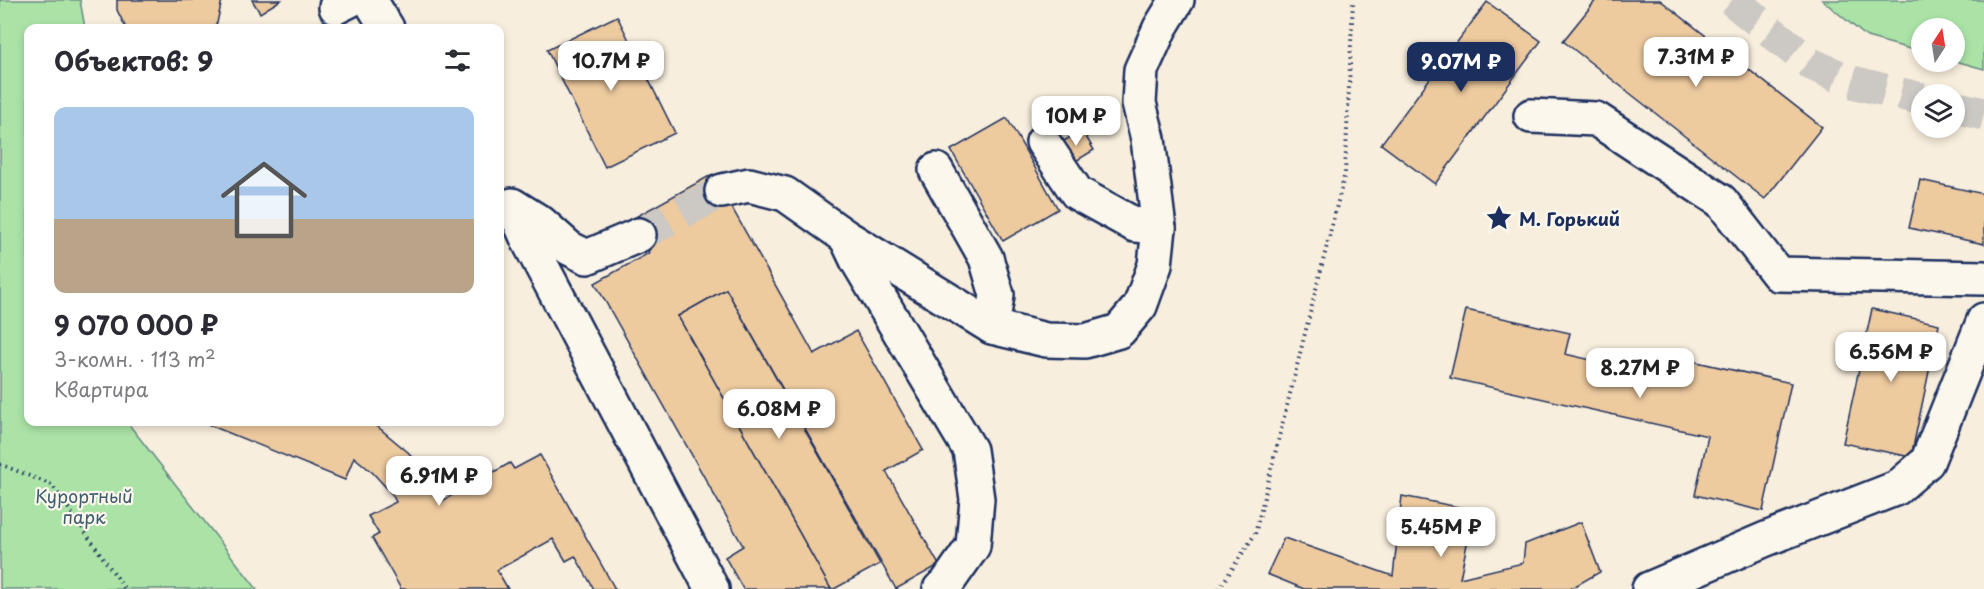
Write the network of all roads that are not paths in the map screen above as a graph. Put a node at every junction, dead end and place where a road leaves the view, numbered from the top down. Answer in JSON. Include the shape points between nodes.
{"nodes":[{"id":1,"x":370,"y":0,"type":"edge"},
{"id":2,"x":1178,"y":0,"type":"edge"},
{"id":3,"x":385,"y":24,"type":"edge"},
{"id":4,"x":1531,"y":116,"type":"dead end"},
{"id":5,"x":1043,"y":142,"type":"dead end"},
{"id":6,"x":936,"y":170,"type":"dead end"},
{"id":7,"x":722,"y":191,"type":"tunnel mouth"},
{"id":8,"x":504,"y":205,"type":"edge"},
{"id":9,"x":1159,"y":228,"type":"junction"},
{"id":10,"x":639,"y":236,"type":"tunnel mouth"},
{"id":11,"x":846,"y":237,"type":"junction"},
{"id":12,"x":1984,"y":278,"type":"edge"},
{"id":13,"x":1984,"y":320,"type":"edge"},
{"id":14,"x":992,"y":327,"type":"junction"},
{"id":15,"x":712,"y":589,"type":"edge"},
{"id":16,"x":940,"y":589,"type":"edge"},
{"id":17,"x":1648,"y":589,"type":"edge"}],
"edges":[{"from":1,"to":3,"type":"street"},
{"from":2,"to":9,"type":"street","via":[[1141,70],[1139,103],[1148,139]]},
{"from":4,"to":12,"type":"street","via":[[1596,119],[1721,201],[1778,274]]},
{"from":5,"to":9,"type":"street","via":[[1077,193],[1135,225]]},
{"from":6,"to":14,"type":"street","via":[[987,258],[997,295]]},
{"from":7,"to":11,"type":"street","via":[[749,184],[784,194]]},
{"from":8,"to":10,"type":"street","via":[[541,223],[562,253],[587,258]]},
{"from":8,"to":15,"type":"street","via":[[529,242]]},
{"from":9,"to":14,"type":"street","via":[[1155,265],[1140,306],[1119,331],[1085,341],[1046,340]]},
{"from":11,"to":14,"type":"street"},
{"from":11,"to":16,"type":"street","via":[[970,450],[977,499],[973,546]]},
{"from":13,"to":17,"type":"street","via":[[1927,462],[1897,488]]}]}
